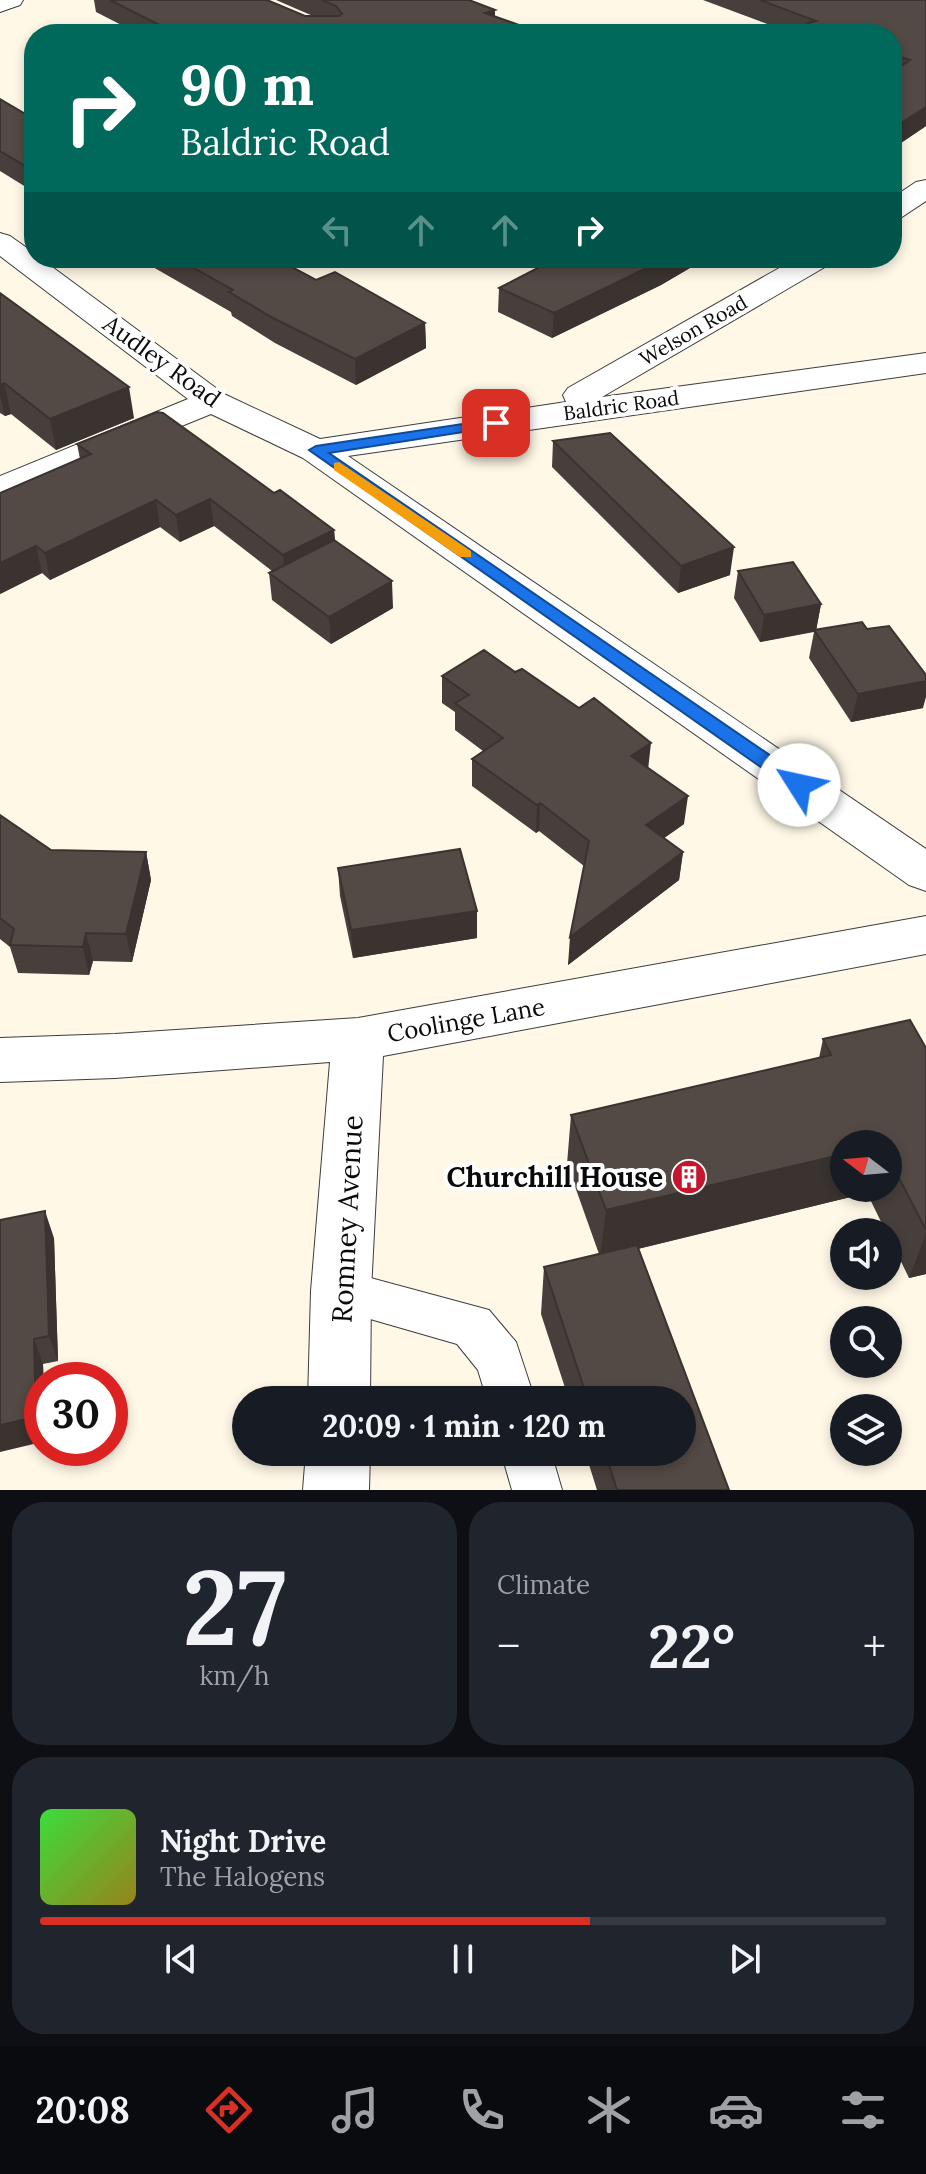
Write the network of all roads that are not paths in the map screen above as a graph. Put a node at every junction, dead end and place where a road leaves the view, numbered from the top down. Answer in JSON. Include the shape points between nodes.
{"nodes":[{"id":1,"x":12,"y":0,"type":"edge"},
{"id":2,"x":0,"y":5,"type":"edge"},
{"id":3,"x":926,"y":188,"type":"edge"},
{"id":4,"x":902,"y":204,"type":"edge"},
{"id":5,"x":0,"y":242,"type":"edge"},
{"id":6,"x":24,"y":260,"type":"edge"},
{"id":7,"x":35,"y":268,"type":"edge"},
{"id":8,"x":802,"y":268,"type":"edge"},
{"id":9,"x":926,"y":363,"type":"edge"},
{"id":10,"x":212,"y":401,"type":"junction"},
{"id":11,"x":586,"y":409,"type":"junction"},
{"id":12,"x":316,"y":450,"type":"junction"},
{"id":13,"x":0,"y":489,"type":"edge"},
{"id":14,"x":926,"y":873,"type":"edge"},
{"id":15,"x":926,"y":935,"type":"edge"},
{"id":16,"x":358,"y":1039,"type":"junction"},
{"id":17,"x":0,"y":1060,"type":"edge"},
{"id":18,"x":341,"y":1291,"type":"junction"},
{"id":19,"x":339,"y":1386,"type":"edge"},
{"id":20,"x":507,"y":1386,"type":"edge"},
{"id":21,"x":337,"y":1466,"type":"edge"},
{"id":22,"x":530,"y":1466,"type":"edge"},
{"id":23,"x":336,"y":1490,"type":"edge"},
{"id":24,"x":537,"y":1490,"type":"edge"}],
"edges":[{"from":1,"to":2,"type":"street"},
{"from":3,"to":4,"type":"street"},
{"from":5,"to":6,"type":"street","name":"Audley Road"},
{"from":7,"to":10,"type":"street","name":"Audley Road"},
{"from":8,"to":11,"type":"street","name":"Welson Road","via":[[580,395]]},
{"from":9,"to":11,"type":"street","name":"Baldric Road"},
{"from":10,"to":12,"type":"street","name":"Audley Road"},
{"from":10,"to":13,"type":"street"},
{"from":11,"to":12,"type":"street","name":"Baldric Road"},
{"from":12,"to":14,"type":"street","name":"Audley Road"},
{"from":15,"to":16,"type":"street","name":"Coolinge Lane"},
{"from":16,"to":17,"type":"street","name":"Coolinge Lane"},
{"from":16,"to":18,"type":"street","name":"Romney Avenue"},
{"from":18,"to":19,"type":"street","name":"Romney Avenue"},
{"from":18,"to":20,"type":"lane","via":[[472,1326],[499,1358]]},
{"from":21,"to":23,"type":"street"},
{"from":22,"to":24,"type":"lane"}]}
